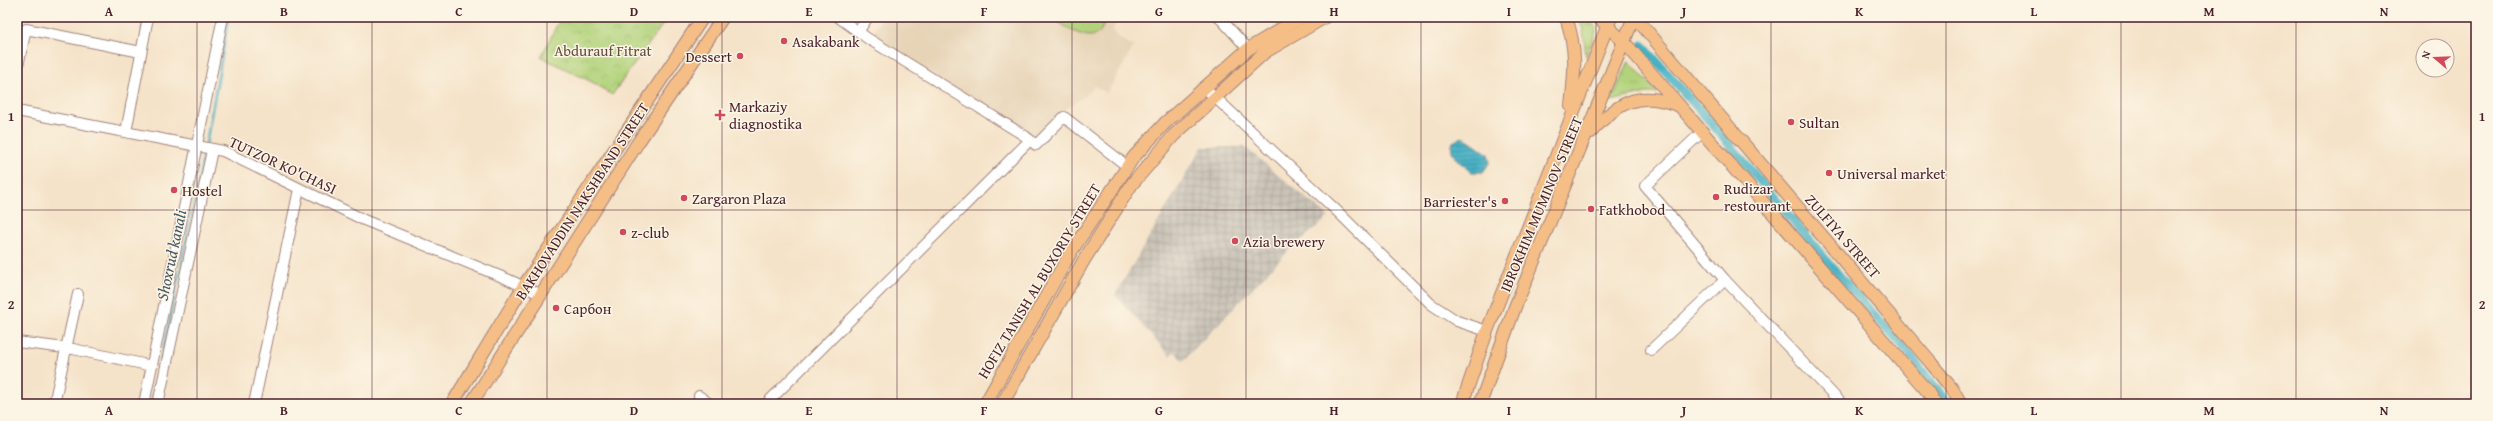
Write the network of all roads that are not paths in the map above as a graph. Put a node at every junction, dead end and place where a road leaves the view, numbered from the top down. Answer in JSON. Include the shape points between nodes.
{"nodes":[{"id":1,"x":148,"y":17,"type":"edge"},
{"id":2,"x":223,"y":17,"type":"edge"},
{"id":3,"x":703,"y":17,"type":"edge"},
{"id":4,"x":724,"y":17,"type":"edge"},
{"id":5,"x":838,"y":17,"type":"edge"},
{"id":6,"x":868,"y":17,"type":"edge"},
{"id":7,"x":1219,"y":17,"type":"edge"},
{"id":8,"x":1301,"y":17,"type":"edge"},
{"id":9,"x":1325,"y":17,"type":"edge"},
{"id":10,"x":1566,"y":17,"type":"edge"},
{"id":11,"x":1635,"y":17,"type":"edge"},
{"id":12,"x":1605,"y":20,"type":"edge"},
{"id":13,"x":858,"y":32,"type":"junction"},
{"id":14,"x":1625,"y":43,"type":"junction"},
{"id":15,"x":1256,"y":48,"type":"junction"},
{"id":16,"x":141,"y":52,"type":"junction"},
{"id":17,"x":17,"y":70,"type":"edge"},
{"id":18,"x":1204,"y":88,"type":"junction"},
{"id":19,"x":1215,"y":98,"type":"junction"},
{"id":20,"x":1678,"y":105,"type":"junction"},
{"id":21,"x":17,"y":111,"type":"edge"},
{"id":22,"x":1568,"y":126,"type":"junction"},
{"id":23,"x":126,"y":132,"type":"junction"},
{"id":24,"x":1701,"y":133,"type":"junction"},
{"id":25,"x":1585,"y":139,"type":"junction"},
{"id":26,"x":1030,"y":140,"type":"junction"},
{"id":27,"x":197,"y":147,"type":"junction"},
{"id":28,"x":212,"y":150,"type":"junction"},
{"id":29,"x":1127,"y":166,"type":"junction"},
{"id":30,"x":299,"y":189,"type":"junction"},
{"id":31,"x":1725,"y":280,"type":"junction"},
{"id":32,"x":523,"y":287,"type":"junction"},
{"id":33,"x":78,"y":294,"type":"dead end"},
{"id":34,"x":540,"y":294,"type":"junction"},
{"id":35,"x":1499,"y":301,"type":"junction"},
{"id":36,"x":1515,"y":307,"type":"junction"},
{"id":37,"x":1487,"y":331,"type":"junction"},
{"id":38,"x":17,"y":342,"type":"edge"},
{"id":39,"x":66,"y":348,"type":"junction"},
{"id":40,"x":1651,"y":350,"type":"dead end"},
{"id":41,"x":152,"y":366,"type":"junction"},
{"id":42,"x":699,"y":396,"type":"dead end"},
{"id":43,"x":54,"y":404,"type":"edge"},
{"id":44,"x":144,"y":404,"type":"edge"},
{"id":45,"x":158,"y":404,"type":"edge"},
{"id":46,"x":254,"y":404,"type":"edge"},
{"id":47,"x":452,"y":404,"type":"edge"},
{"id":48,"x":471,"y":404,"type":"edge"},
{"id":49,"x":710,"y":404,"type":"edge"},
{"id":50,"x":766,"y":404,"type":"edge"},
{"id":51,"x":985,"y":404,"type":"edge"},
{"id":52,"x":1002,"y":404,"type":"edge"},
{"id":53,"x":1462,"y":404,"type":"edge"},
{"id":54,"x":1480,"y":404,"type":"edge"},
{"id":55,"x":1842,"y":404,"type":"edge"},
{"id":56,"x":1935,"y":404,"type":"edge"},
{"id":57,"x":1960,"y":404,"type":"edge"}],
"edges":[{"from":1,"to":16,"type":"street"},
{"from":2,"to":27,"type":"street"},
{"from":3,"to":32,"type":"main road","name":"BAKHOVADDIN NAKSHBAND STREET"},
{"from":4,"to":34,"type":"main road","name":"BAKHOVADDIN NAKSHBAND STREET","via":[[639,141]]},
{"from":5,"to":13,"type":"street"},
{"from":6,"to":13,"type":"street"},
{"from":7,"to":15,"type":"street"},
{"from":8,"to":15,"type":"main road","name":"HOFIZ TANISH AL BUXORIY STREET"},
{"from":9,"to":15,"type":"main road"},
{"from":10,"to":22,"type":"main road","via":[[1573,38],[1576,67]]},
{"from":11,"to":14,"type":"main road","name":"IBROKHIM MUMINOV STREET"},
{"from":11,"to":57,"type":"main road","name":"ZULFIYA STREET","via":[[1954,390]]},
{"from":12,"to":14,"type":"main road"},
{"from":12,"to":22,"type":"main road","name":"IBROKHIM MUMINOV STREET"},
{"from":13,"to":26,"type":"street"},
{"from":14,"to":20,"type":"main road"},
{"from":14,"to":25,"type":"main road","name":"IBROKHIM MUMINOV STREET"},
{"from":15,"to":18,"type":"main road","name":"HOFIZ TANISH AL BUXORIY STREET"},
{"from":15,"to":19,"type":"main road","name":"HOFIZ TANISH AL BUXORIY STREET"},
{"from":16,"to":17,"type":"street","via":[[26,29]]},
{"from":16,"to":23,"type":"street"},
{"from":18,"to":19,"type":"street"},
{"from":18,"to":29,"type":"main road","name":"HOFIZ TANISH AL BUXORIY STREET","via":[[1148,140]]},
{"from":19,"to":37,"type":"street","via":[[1338,212],[1431,304],[1457,321]]},
{"from":19,"to":52,"type":"main road","name":"HOFIZ TANISH AL BUXORIY STREET","via":[[1174,134],[1132,184],[1084,260]]},
{"from":20,"to":24,"type":"main road"},
{"from":20,"to":25,"type":"main road","via":[[1663,99],[1626,102],[1606,115]]},
{"from":21,"to":23,"type":"street","name":"TUTZOR KO'CHASI"},
{"from":22,"to":35,"type":"main road","name":"IBROKHIM MUMINOV STREET"},
{"from":23,"to":27,"type":"street","name":"TUTZOR KO'CHASI"},
{"from":24,"to":31,"type":"street","via":[[1645,186]]},
{"from":24,"to":56,"type":"main road","via":[[1928,392]]},
{"from":25,"to":36,"type":"main road","name":"IBROKHIM MUMINOV STREET"},
{"from":26,"to":29,"type":"street","via":[[1036,145],[1064,117]]},
{"from":26,"to":50,"type":"street"},
{"from":27,"to":28,"type":"street","name":"TUTZOR KO'CHASI"},
{"from":27,"to":41,"type":"street"},
{"from":28,"to":30,"type":"street","name":"TUTZOR KO'CHASI","via":[[223,151]]},
{"from":28,"to":45,"type":"street"},
{"from":29,"to":51,"type":"main road","name":"HOFIZ TANISH AL BUXORIY STREET","via":[[1070,252]]},
{"from":30,"to":32,"type":"street","name":"TUTZOR KO'CHASI","via":[[364,220]]},
{"from":30,"to":46,"type":"street"},
{"from":31,"to":40,"type":"street"},
{"from":31,"to":55,"type":"street"},
{"from":32,"to":34,"type":"street","name":"TUTZOR KO'CHASI"},
{"from":32,"to":47,"type":"main road","name":"BAKHOVADDIN NAKSHBAND STREET"},
{"from":33,"to":39,"type":"street"},
{"from":34,"to":48,"type":"main road","name":"BAKHOVADDIN NAKSHBAND STREET"},
{"from":35,"to":36,"type":"main road"},
{"from":35,"to":37,"type":"main road","name":"IBROKHIM MUMINOV STREET"},
{"from":36,"to":54,"type":"main road","name":"IBROKHIM MUMINOV STREET"},
{"from":37,"to":53,"type":"main road","name":"IBROKHIM MUMINOV STREET"},
{"from":38,"to":39,"type":"street"},
{"from":39,"to":41,"type":"street"},
{"from":39,"to":43,"type":"street"},
{"from":41,"to":44,"type":"street"},
{"from":42,"to":49,"type":"street"}]}
